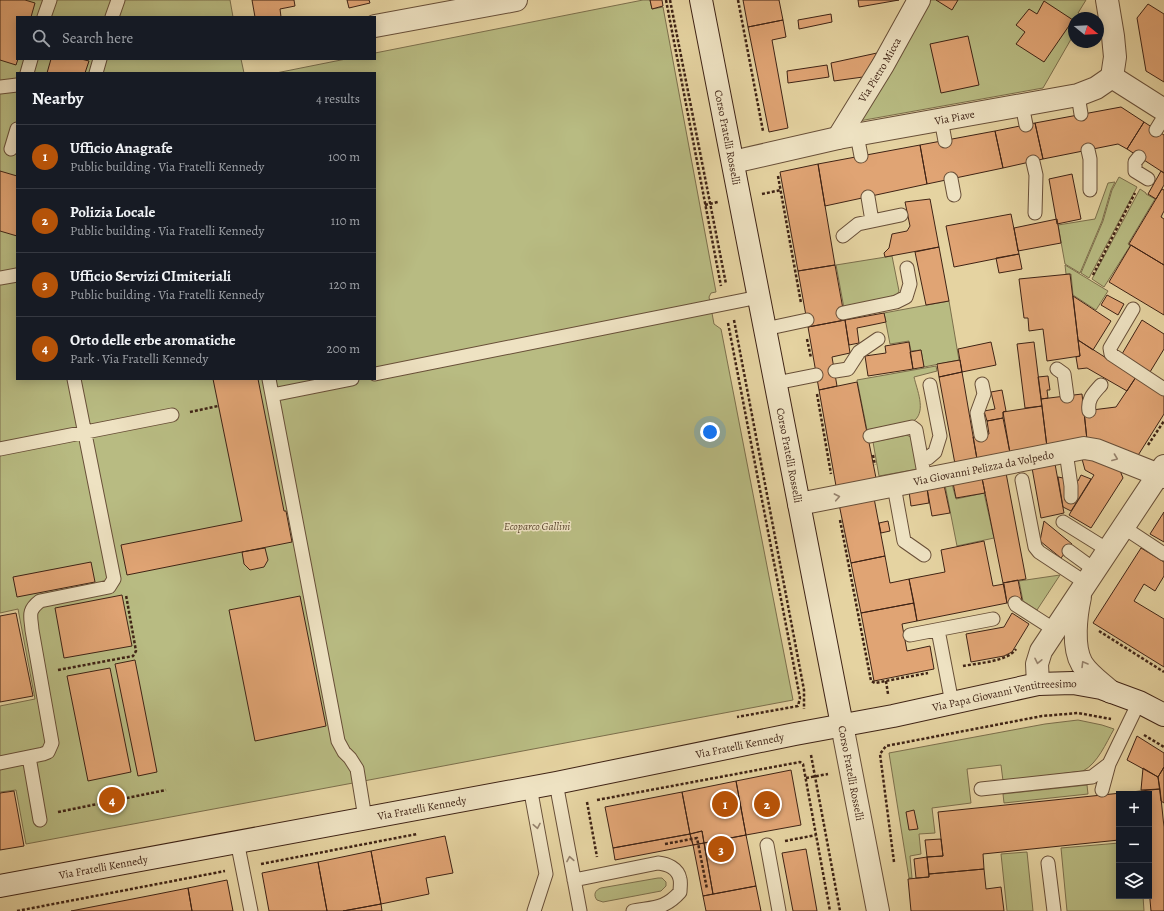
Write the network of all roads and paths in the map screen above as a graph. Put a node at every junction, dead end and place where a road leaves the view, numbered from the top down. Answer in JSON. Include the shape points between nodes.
{"nodes":[{"id":1,"x":50,"y":0,"type":"edge"},
{"id":2,"x":118,"y":0,"type":"edge"},
{"id":3,"x":516,"y":0,"type":"edge"},
{"id":4,"x":666,"y":0,"type":"edge"},
{"id":5,"x":670,"y":0,"type":"edge"},
{"id":6,"x":701,"y":0,"type":"edge"},
{"id":7,"x":738,"y":0,"type":"edge"},
{"id":8,"x":919,"y":0,"type":"edge"},
{"id":9,"x":1107,"y":0,"type":"edge"},
{"id":10,"x":459,"y":5,"type":"edge"},
{"id":11,"x":44,"y":16,"type":"edge"},
{"id":12,"x":112,"y":16,"type":"edge"},
{"id":13,"x":376,"y":26,"type":"edge"},
{"id":14,"x":31,"y":60,"type":"edge"},
{"id":15,"x":100,"y":60,"type":"edge"},
{"id":16,"x":27,"y":72,"type":"edge"},
{"id":17,"x":96,"y":72,"type":"edge"},
{"id":18,"x":1112,"y":77,"type":"junction"},
{"id":19,"x":0,"y":86,"type":"edge"},
{"id":20,"x":16,"y":86,"type":"edge"},
{"id":21,"x":1164,"y":117,"type":"edge"},
{"id":22,"x":941,"y":120,"type":"junction"},
{"id":23,"x":1160,"y":120,"type":"edge"},
{"id":24,"x":16,"y":132,"type":"edge"},
{"id":25,"x":847,"y":136,"type":"junction"},
{"id":26,"x":945,"y":141,"type":"dead end"},
{"id":27,"x":11,"y":149,"type":"dead end"},
{"id":28,"x":1088,"y":150,"type":"dead end"},
{"id":29,"x":771,"y":153,"type":"junction"},
{"id":30,"x":861,"y":156,"type":"dead end"},
{"id":31,"x":1139,"y":157,"type":"dead end"},
{"id":32,"x":733,"y":162,"type":"junction"},
{"id":33,"x":1033,"y":162,"type":"dead end"},
{"id":34,"x":1146,"y":178,"type":"joint"},
{"id":35,"x":952,"y":179,"type":"dead end"},
{"id":36,"x":1090,"y":190,"type":"dead end"},
{"id":37,"x":954,"y":195,"type":"dead end"},
{"id":38,"x":868,"y":197,"type":"dead end"},
{"id":39,"x":1035,"y":213,"type":"dead end"},
{"id":40,"x":901,"y":215,"type":"dead end"},
{"id":41,"x":872,"y":221,"type":"junction"},
{"id":42,"x":843,"y":236,"type":"dead end"},
{"id":43,"x":907,"y":268,"type":"dead end"},
{"id":44,"x":16,"y":275,"type":"edge"},
{"id":45,"x":1093,"y":275,"type":"dead end"},
{"id":46,"x":0,"y":278,"type":"edge"},
{"id":47,"x":759,"y":297,"type":"junction"},
{"id":48,"x":727,"y":304,"type":"junction"},
{"id":49,"x":1133,"y":309,"type":"dead end"},
{"id":50,"x":843,"y":313,"type":"dead end"},
{"id":51,"x":805,"y":320,"type":"junction"},
{"id":52,"x":765,"y":329,"type":"junction"},
{"id":53,"x":878,"y":339,"type":"dead end"},
{"id":54,"x":1057,"y":369,"type":"dead end"},
{"id":55,"x":835,"y":371,"type":"dead end"},
{"id":56,"x":376,"y":374,"type":"edge"},
{"id":57,"x":815,"y":375,"type":"junction"},
{"id":58,"x":74,"y":380,"type":"edge"},
{"id":59,"x":268,"y":380,"type":"edge"},
{"id":60,"x":347,"y":380,"type":"edge"},
{"id":61,"x":776,"y":383,"type":"junction"},
{"id":62,"x":982,"y":384,"type":"dead end"},
{"id":63,"x":1101,"y":385,"type":"dead end"},
{"id":64,"x":930,"y":386,"type":"dead end"},
{"id":65,"x":1164,"y":389,"type":"edge"},
{"id":66,"x":272,"y":395,"type":"junction"},
{"id":67,"x":1067,"y":396,"type":"dead end"},
{"id":68,"x":218,"y":406,"type":"dead end"},
{"id":69,"x":1089,"y":411,"type":"dead end"},
{"id":70,"x":172,"y":415,"type":"joint"},
{"id":71,"x":85,"y":433,"type":"junction"},
{"id":72,"x":981,"y":435,"type":"dead end"},
{"id":73,"x":870,"y":436,"type":"joint"},
{"id":74,"x":1079,"y":446,"type":"junction"},
{"id":75,"x":0,"y":450,"type":"edge"},
{"id":76,"x":924,"y":470,"type":"junction"},
{"id":77,"x":1162,"y":472,"type":"edge"},
{"id":78,"x":1022,"y":480,"type":"dead end"},
{"id":79,"x":887,"y":487,"type":"junction"},
{"id":80,"x":835,"y":497,"type":"junction"},
{"id":81,"x":1071,"y":498,"type":"dead end"},
{"id":82,"x":799,"y":504,"type":"junction"},
{"id":83,"x":1063,"y":522,"type":"dead end"},
{"id":84,"x":1123,"y":527,"type":"junction"},
{"id":85,"x":1108,"y":550,"type":"junction"},
{"id":86,"x":1069,"y":552,"type":"dead end"},
{"id":87,"x":1164,"y":554,"type":"edge"},
{"id":88,"x":924,"y":555,"type":"dead end"},
{"id":89,"x":114,"y":579,"type":"junction"},
{"id":90,"x":1087,"y":582,"type":"junction"},
{"id":91,"x":1015,"y":603,"type":"dead end"},
{"id":92,"x":993,"y":619,"type":"dead end"},
{"id":93,"x":1097,"y":629,"type":"dead end"},
{"id":94,"x":938,"y":630,"type":"junction"},
{"id":95,"x":1055,"y":630,"type":"junction"},
{"id":96,"x":910,"y":635,"type":"dead end"},
{"id":97,"x":1017,"y":647,"type":"dead end"},
{"id":98,"x":945,"y":670,"type":"junction"},
{"id":99,"x":1164,"y":672,"type":"edge"},
{"id":100,"x":40,"y":673,"type":"junction"},
{"id":101,"x":1038,"y":684,"type":"junction"},
{"id":102,"x":1111,"y":692,"type":"junction"},
{"id":103,"x":1139,"y":702,"type":"junction"},
{"id":104,"x":952,"y":703,"type":"junction"},
{"id":105,"x":1164,"y":715,"type":"edge"},
{"id":106,"x":737,"y":717,"type":"dead end"},
{"id":107,"x":842,"y":725,"type":"junction"},
{"id":108,"x":1128,"y":725,"type":"junction"},
{"id":109,"x":807,"y":732,"type":"junction"},
{"id":110,"x":1164,"y":748,"type":"edge"},
{"id":111,"x":29,"y":757,"type":"junction"},
{"id":112,"x":0,"y":763,"type":"edge"},
{"id":113,"x":1110,"y":764,"type":"junction"},
{"id":114,"x":556,"y":783,"type":"junction"},
{"id":115,"x":530,"y":787,"type":"junction"},
{"id":116,"x":981,"y":789,"type":"dead end"},
{"id":117,"x":166,"y":790,"type":"dead end"},
{"id":118,"x":1102,"y":790,"type":"dead end"},
{"id":119,"x":587,"y":802,"type":"junction"},
{"id":120,"x":561,"y":807,"type":"junction"},
{"id":121,"x":40,"y":818,"type":"joint"},
{"id":122,"x":365,"y":818,"type":"junction"},
{"id":123,"x":422,"y":834,"type":"dead end"},
{"id":124,"x":238,"y":841,"type":"junction"},
{"id":125,"x":766,"y":845,"type":"dead end"},
{"id":126,"x":1048,"y":863,"type":"dead end"},
{"id":127,"x":894,"y":865,"type":"dead end"},
{"id":128,"x":242,"y":868,"type":"junction"},
{"id":129,"x":601,"y":874,"type":"junction"},
{"id":130,"x":574,"y":880,"type":"junction"},
{"id":131,"x":0,"y":886,"type":"edge"},
{"id":132,"x":17,"y":911,"type":"edge"},
{"id":133,"x":251,"y":911,"type":"edge"},
{"id":134,"x":534,"y":911,"type":"edge"},
{"id":135,"x":580,"y":911,"type":"edge"},
{"id":136,"x":633,"y":911,"type":"edge"},
{"id":137,"x":779,"y":911,"type":"edge"},
{"id":138,"x":830,"y":911,"type":"edge"},
{"id":139,"x":840,"y":911,"type":"edge"},
{"id":140,"x":878,"y":911,"type":"edge"},
{"id":141,"x":1054,"y":911,"type":"edge"}],
"edges":[{"from":1,"to":11,"type":"lane"},
{"from":2,"to":12,"type":"lane"},
{"from":3,"to":10,"type":"street"},
{"from":4,"to":48,"type":"path"},
{"from":5,"to":48,"type":"path"},
{"from":6,"to":32,"type":"street","name":"Corso Fratelli Rosselli"},
{"from":7,"to":29,"type":"path","via":[[763,132]]},
{"from":8,"to":25,"type":"street","name":"Via Pietro Micca"},
{"from":9,"to":18,"type":"street","via":[[1115,57]]},
{"from":10,"to":13,"type":"street"},
{"from":14,"to":16,"type":"lane"},
{"from":15,"to":17,"type":"lane"},
{"from":18,"to":22,"type":"street","name":"Via Piave","via":[[1096,88],[1080,105],[1024,115]]},
{"from":18,"to":23,"type":"street"},
{"from":19,"to":20,"type":"lane"},
{"from":21,"to":23,"type":"lane"},
{"from":22,"to":25,"type":"street","name":"Via Piave"},
{"from":22,"to":26,"type":"lane"},
{"from":24,"to":27,"type":"lane"},
{"from":25,"to":29,"type":"street","name":"Via Piave"},
{"from":25,"to":30,"type":"lane"},
{"from":28,"to":36,"type":"lane"},
{"from":29,"to":32,"type":"street","name":"Via Piave"},
{"from":29,"to":51,"type":"path","via":[[778,175]]},
{"from":31,"to":34,"type":"lane","via":[[1135,162],[1135,171]]},
{"from":32,"to":47,"type":"street","name":"Corso Fratelli Rosselli"},
{"from":33,"to":39,"type":"lane","via":[[1036,175]]},
{"from":34,"to":45,"type":"path"},
{"from":35,"to":37,"type":"lane"},
{"from":38,"to":41,"type":"lane"},
{"from":40,"to":41,"type":"lane"},
{"from":41,"to":42,"type":"lane","via":[[858,224]]},
{"from":43,"to":50,"type":"lane","via":[[910,284],[906,296],[896,302]]},
{"from":44,"to":46,"type":"lane"},
{"from":47,"to":48,"type":"lane"},
{"from":47,"to":52,"type":"street","name":"Corso Fratelli Rosselli"},
{"from":48,"to":56,"type":"lane"},
{"from":48,"to":106,"type":"path","via":[[800,698],[798,706]]},
{"from":48,"to":109,"type":"path","via":[[804,690]]},
{"from":49,"to":65,"type":"lane","via":[[1110,348],[1111,354]]},
{"from":51,"to":52,"type":"lane"},
{"from":51,"to":57,"type":"path"},
{"from":52,"to":61,"type":"street","name":"Corso Fratelli Rosselli"},
{"from":53,"to":55,"type":"lane","via":[[859,352],[848,368]]},
{"from":54,"to":67,"type":"lane","via":[[1064,374]]},
{"from":57,"to":61,"type":"lane"},
{"from":57,"to":80,"type":"path"},
{"from":58,"to":71,"type":"lane"},
{"from":59,"to":66,"type":"lane"},
{"from":60,"to":66,"type":"lane"},
{"from":61,"to":82,"type":"street","name":"Corso Fratelli Rosselli"},
{"from":62,"to":72,"type":"lane","via":[[984,394],[977,413]]},
{"from":63,"to":69,"type":"lane","via":[[1090,397]]},
{"from":64,"to":76,"type":"lane","via":[[940,436],[935,452],[928,458]]},
{"from":66,"to":122,"type":"lane","via":[[338,742],[357,769]]},
{"from":68,"to":70,"type":"path"},
{"from":70,"to":71,"type":"lane"},
{"from":71,"to":75,"type":"lane"},
{"from":71,"to":89,"type":"lane"},
{"from":73,"to":76,"type":"lane","via":[[912,427],[916,430]]},
{"from":73,"to":79,"type":"path"},
{"from":74,"to":76,"type":"street","name":"Via Giovanni Pelizza da Volpedo","via":[[986,463]]},
{"from":74,"to":77,"type":"street","one_way":true},
{"from":74,"to":81,"type":"lane"},
{"from":76,"to":79,"type":"street","name":"Via Giovanni Pelizza da Volpedo"},
{"from":77,"to":84,"type":"street"},
{"from":78,"to":90,"type":"lane","via":[[1035,548]]},
{"from":80,"to":79,"type":"street","name":"Via Giovanni Pelizza da Volpedo","one_way":true},
{"from":79,"to":88,"type":"lane","via":[[904,541]]},
{"from":80,"to":82,"type":"street","name":"Via Giovanni Pelizza da Volpedo"},
{"from":80,"to":98,"type":"path","via":[[871,681],[875,683]]},
{"from":82,"to":107,"type":"street","name":"Corso Fratelli Rosselli"},
{"from":83,"to":85,"type":"lane"},
{"from":84,"to":85,"type":"street"},
{"from":84,"to":87,"type":"lane"},
{"from":85,"to":90,"type":"street"},
{"from":86,"to":90,"type":"lane"},
{"from":89,"to":100,"type":"lane","via":[[109,587],[40,601],[31,609]]},
{"from":89,"to":100,"type":"path","via":[[124,584],[136,651],[133,656]]},
{"from":90,"to":95,"type":"street"},
{"from":102,"to":90,"type":"street","one_way":true,"via":[[1090,674],[1082,663],[1076,639],[1077,611]]},
{"from":91,"to":95,"type":"lane"},
{"from":92,"to":94,"type":"lane"},
{"from":93,"to":99,"type":"path"},
{"from":94,"to":96,"type":"lane"},
{"from":94,"to":98,"type":"lane"},
{"from":95,"to":101,"type":"street","one_way":true,"via":[[1038,657]]},
{"from":97,"to":98,"type":"path","via":[[1004,658]]},
{"from":98,"to":104,"type":"lane"},
{"from":100,"to":111,"type":"lane","via":[[52,743],[48,752]]},
{"from":101,"to":102,"type":"street","name":"Via Papa Giovanni Ventitreesimo","via":[[1073,683]]},
{"from":101,"to":104,"type":"street","name":"Via Papa Giovanni Ventitreesimo"},
{"from":102,"to":103,"type":"street","name":"Via Papa Giovanni Ventitreesimo"},
{"from":103,"to":105,"type":"street","name":"Via Papa Giovanni Ventitreesimo"},
{"from":103,"to":108,"type":"lane"},
{"from":104,"to":107,"type":"street","name":"Via Papa Giovanni Ventitreesimo"},
{"from":107,"to":109,"type":"street","name":"Via Fratelli Kennedy"},
{"from":107,"to":140,"type":"street","name":"Corso Fratelli Rosselli"},
{"from":108,"to":110,"type":"path"},
{"from":108,"to":113,"type":"lane"},
{"from":108,"to":127,"type":"path","via":[[1078,713],[1042,716],[886,746],[880,754]]},
{"from":109,"to":114,"type":"street","name":"Via Fratelli Kennedy"},
{"from":109,"to":139,"type":"path"},
{"from":111,"to":112,"type":"lane"},
{"from":111,"to":121,"type":"lane"},
{"from":113,"to":116,"type":"lane","via":[[1092,777]]},
{"from":113,"to":118,"type":"lane"},
{"from":114,"to":115,"type":"street","name":"Via Fratelli Kennedy"},
{"from":114,"to":120,"type":"lane"},
{"from":115,"to":122,"type":"street","name":"Via Fratelli Kennedy"},
{"from":115,"to":134,"type":"lane","one_way":true,"via":[[546,874]]},
{"from":117,"to":121,"type":"path"},
{"from":119,"to":120,"type":"path"},
{"from":119,"to":129,"type":"path"},
{"from":119,"to":138,"type":"path","via":[[800,762],[803,764]]},
{"from":130,"to":120,"type":"lane","one_way":true},
{"from":122,"to":124,"type":"street","name":"Via Fratelli Kennedy"},
{"from":123,"to":128,"type":"path"},
{"from":124,"to":128,"type":"lane"},
{"from":124,"to":131,"type":"street","name":"Via Fratelli Kennedy"},
{"from":125,"to":137,"type":"lane"},
{"from":126,"to":141,"type":"lane"},
{"from":128,"to":132,"type":"path"},
{"from":128,"to":133,"type":"lane"},
{"from":129,"to":130,"type":"lane"},
{"from":129,"to":136,"type":"lane","via":[[658,863],[675,869],[680,878],[680,892],[672,901],[666,905]]},
{"from":130,"to":135,"type":"lane"}]}
